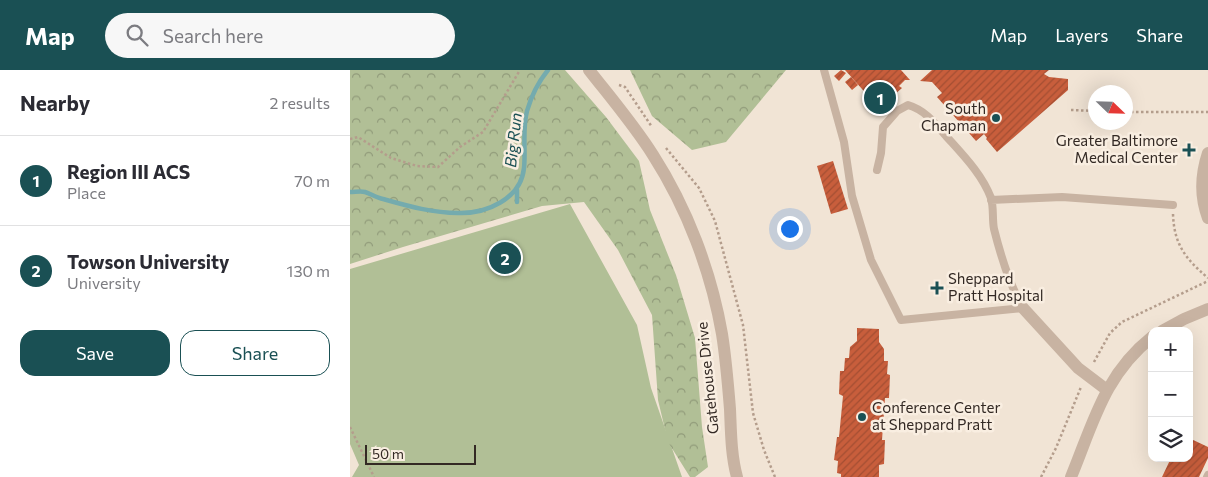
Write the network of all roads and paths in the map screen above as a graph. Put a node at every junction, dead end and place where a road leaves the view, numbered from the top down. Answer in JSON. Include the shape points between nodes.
{"nodes":[{"id":1,"x":520,"y":70,"type":"edge"},
{"id":2,"x":589,"y":70,"type":"edge"},
{"id":3,"x":824,"y":70,"type":"edge"},
{"id":4,"x":1071,"y":110,"type":"dead end"},
{"id":5,"x":1088,"y":111,"type":"edge"},
{"id":6,"x":1133,"y":112,"type":"edge"},
{"id":7,"x":1208,"y":112,"type":"edge"},
{"id":8,"x":350,"y":139,"type":"edge"},
{"id":9,"x":1208,"y":153,"type":"edge"},
{"id":10,"x":877,"y":170,"type":"dead end"},
{"id":11,"x":991,"y":200,"type":"junction"},
{"id":12,"x":1173,"y":205,"type":"dead end"},
{"id":13,"x":1173,"y":218,"type":"dead end"},
{"id":14,"x":1208,"y":218,"type":"edge"},
{"id":15,"x":1208,"y":280,"type":"edge"},
{"id":16,"x":1022,"y":308,"type":"junction"},
{"id":17,"x":1208,"y":309,"type":"edge"},
{"id":18,"x":1170,"y":327,"type":"edge"},
{"id":19,"x":1148,"y":340,"type":"edge"},
{"id":20,"x":1093,"y":364,"type":"dead end"},
{"id":21,"x":1083,"y":382,"type":"dead end"},
{"id":22,"x":1107,"y":390,"type":"junction"},
{"id":23,"x":350,"y":427,"type":"edge"},
{"id":24,"x":374,"y":477,"type":"edge"},
{"id":25,"x":737,"y":477,"type":"edge"},
{"id":26,"x":1041,"y":477,"type":"edge"},
{"id":27,"x":1071,"y":477,"type":"edge"}],
"edges":[{"from":1,"to":8,"type":"path","via":[[483,132],[438,167],[418,166],[391,158],[358,137]]},
{"from":2,"to":25,"type":"street","name":"Gatehouse Drive","via":[[632,125],[663,172],[684,212],[704,264],[722,334]]},
{"from":3,"to":16,"type":"lane","via":[[844,142],[852,196],[871,260],[901,320]]},
{"from":4,"to":5,"type":"path"},
{"from":6,"to":7,"type":"path"},
{"from":9,"to":14,"type":"street","via":[[1202,186]]},
{"from":10,"to":11,"type":"lane","via":[[883,126],[908,105],[918,108],[930,118],[975,169]]},
{"from":11,"to":12,"type":"lane","via":[[1062,197]]},
{"from":11,"to":16,"type":"lane","via":[[1005,270]]},
{"from":13,"to":15,"type":"path","via":[[1183,253]]},
{"from":15,"to":20,"type":"path","via":[[1122,322],[1110,333]]},
{"from":16,"to":22,"type":"street","via":[[1078,368]]},
{"from":17,"to":18,"type":"street"},
{"from":19,"to":22,"type":"street","via":[[1129,357]]},
{"from":21,"to":26,"type":"path"},
{"from":22,"to":27,"type":"street"},
{"from":23,"to":24,"type":"path"}]}
